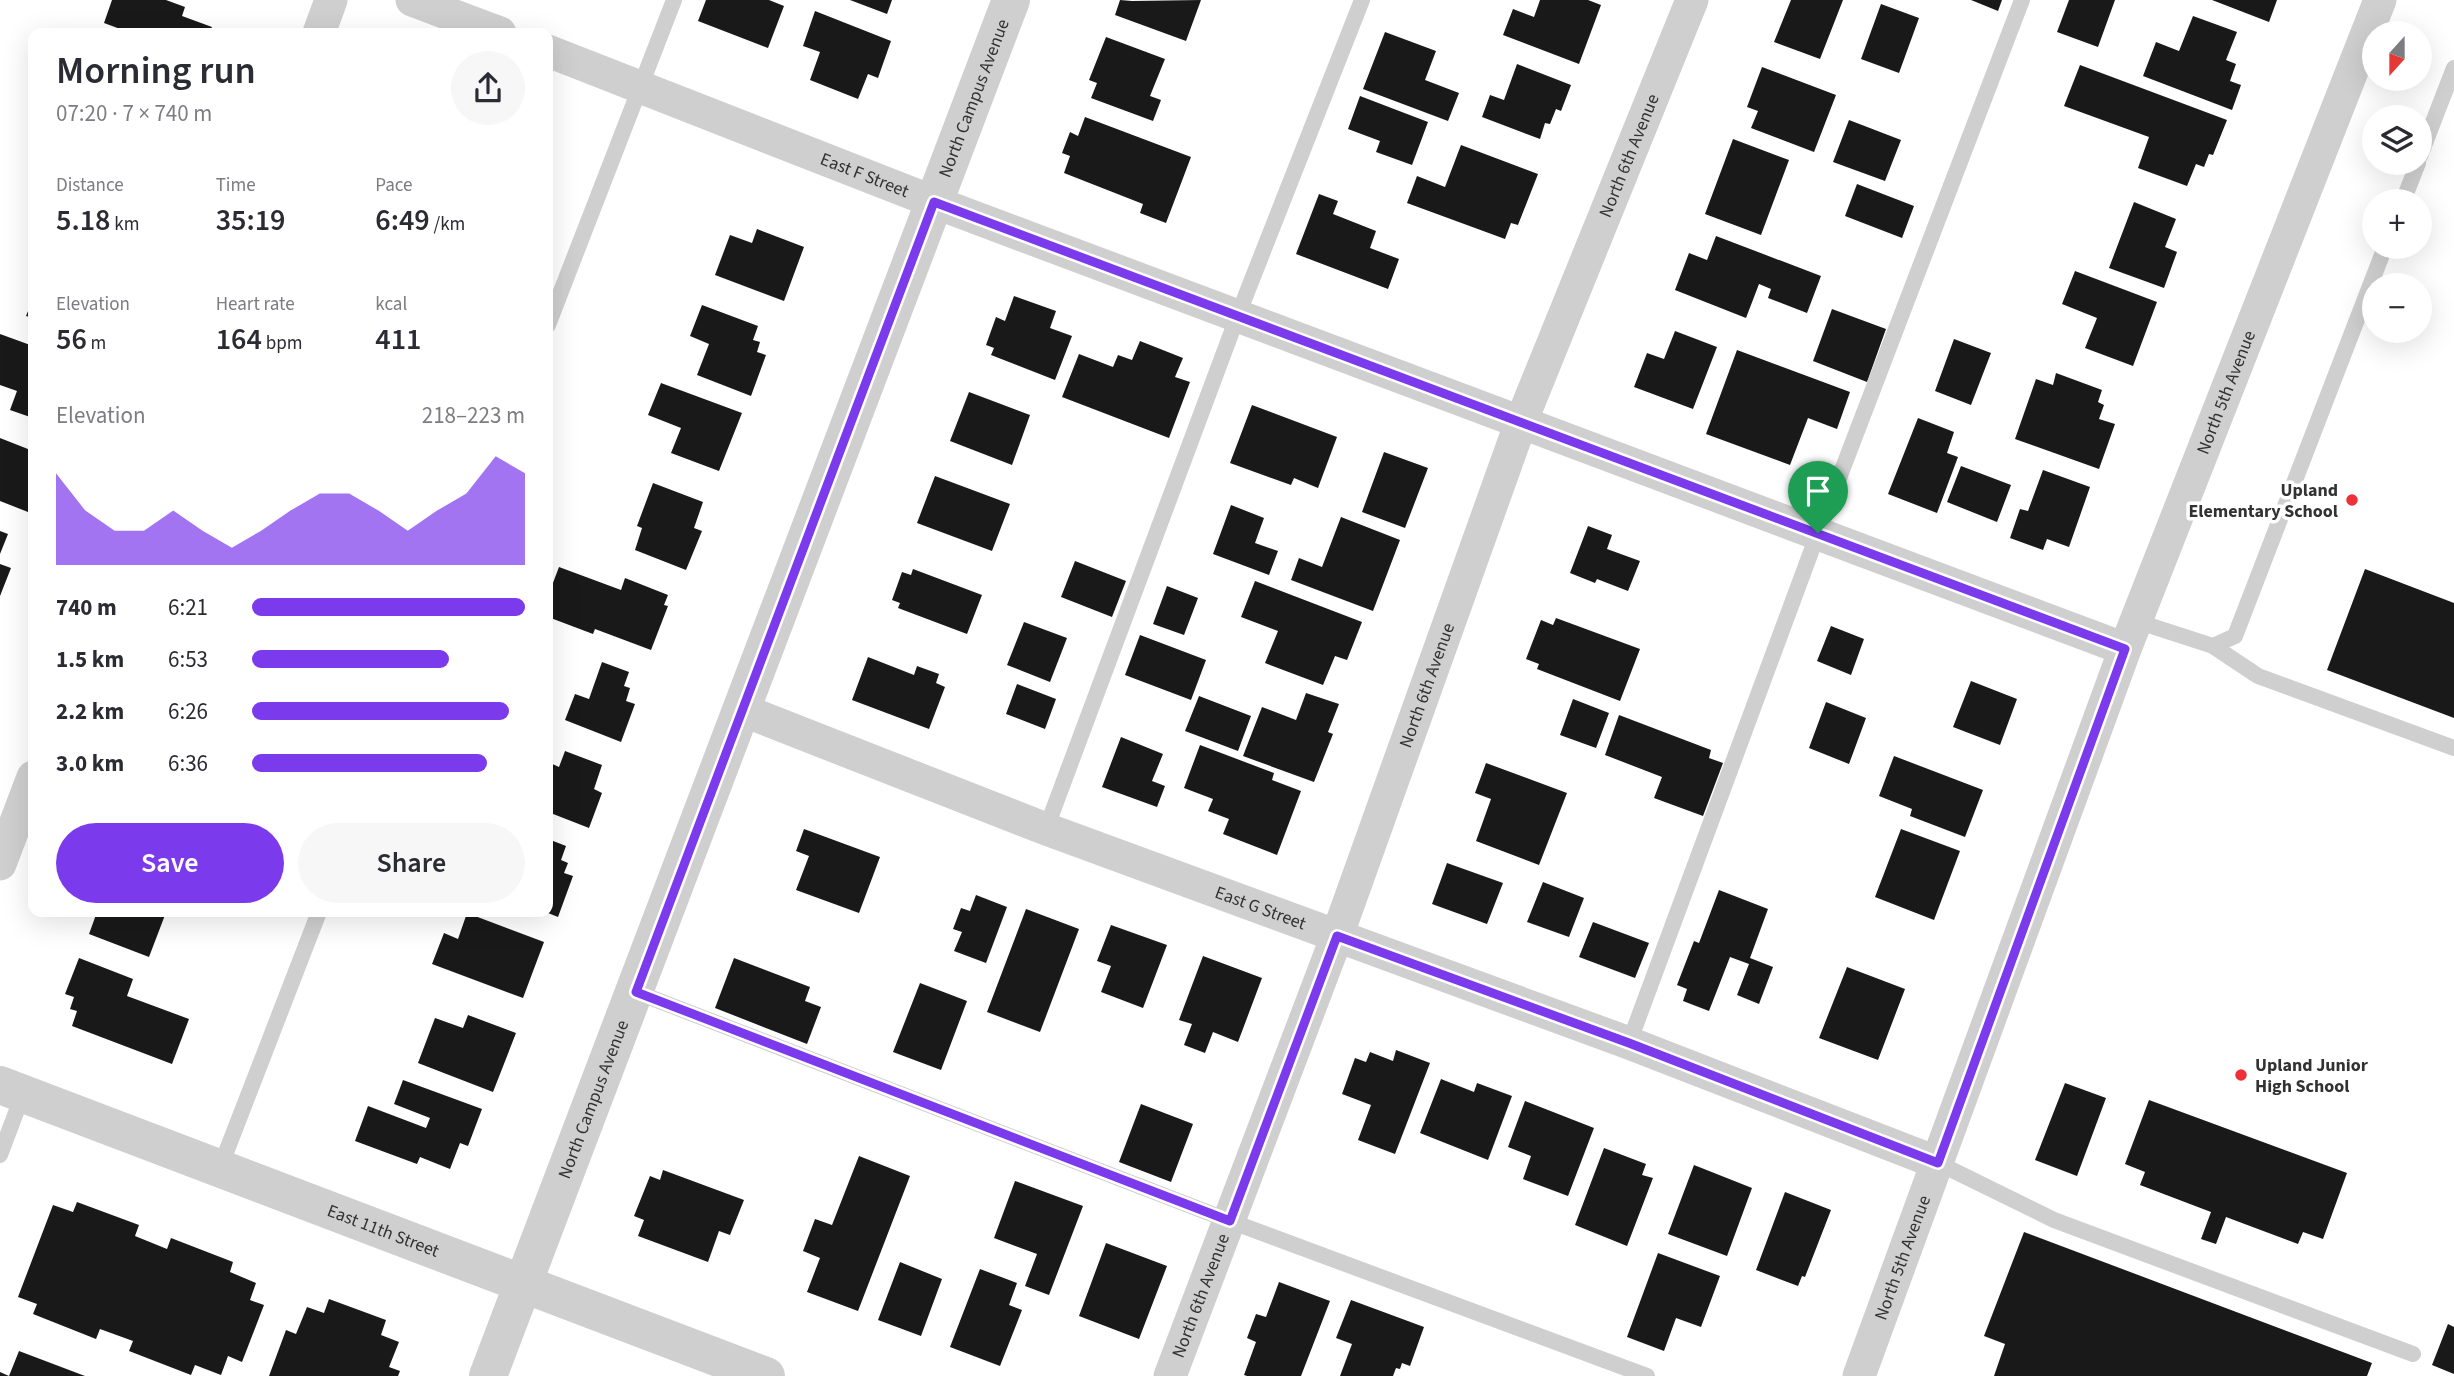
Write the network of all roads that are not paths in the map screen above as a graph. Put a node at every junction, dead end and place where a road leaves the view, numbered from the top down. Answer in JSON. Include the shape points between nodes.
{"nodes":[{"id":1,"x":331,"y":0,"type":"edge"},
{"id":2,"x":412,"y":0,"type":"edge"},
{"id":3,"x":674,"y":0,"type":"edge"},
{"id":4,"x":1011,"y":0,"type":"edge"},
{"id":5,"x":1362,"y":0,"type":"edge"},
{"id":6,"x":1692,"y":0,"type":"edge"},
{"id":7,"x":2022,"y":0,"type":"edge"},
{"id":8,"x":2380,"y":0,"type":"edge"},
{"id":9,"x":321,"y":28,"type":"edge"},
{"id":10,"x":487,"y":28,"type":"edge"},
{"id":11,"x":553,"y":53,"type":"edge"},
{"id":12,"x":2454,"y":68,"type":"edge"},
{"id":13,"x":640,"y":86,"type":"junction"},
{"id":14,"x":2432,"y":125,"type":"edge"},
{"id":15,"x":934,"y":202,"type":"junction"},
{"id":16,"x":2380,"y":259,"type":"edge"},
{"id":17,"x":553,"y":312,"type":"edge"},
{"id":18,"x":1238,"y":316,"type":"junction"},
{"id":19,"x":1521,"y":422,"type":"junction"},
{"id":20,"x":1818,"y":533,"type":"junction"},
{"id":21,"x":2130,"y":635,"type":"junction"},
{"id":22,"x":2213,"y":646,"type":"junction"},
{"id":23,"x":741,"y":710,"type":"junction"},
{"id":24,"x":2454,"y":748,"type":"edge"},
{"id":25,"x":28,"y":790,"type":"edge"},
{"id":26,"x":1045,"y":829,"type":"junction"},
{"id":27,"x":0,"y":864,"type":"edge"},
{"id":28,"x":317,"y":917,"type":"edge"},
{"id":29,"x":1337,"y":936,"type":"junction"},
{"id":30,"x":636,"y":992,"type":"junction"},
{"id":31,"x":1629,"y":1043,"type":"junction"},
{"id":32,"x":12,"y":1090,"type":"edge"},
{"id":33,"x":0,"y":1155,"type":"edge"},
{"id":34,"x":1938,"y":1163,"type":"junction"},
{"id":35,"x":219,"y":1168,"type":"junction"},
{"id":36,"x":1230,"y":1221,"type":"junction"},
{"id":37,"x":523,"y":1283,"type":"junction"},
{"id":38,"x":2413,"y":1354,"type":"dead end"},
{"id":39,"x":488,"y":1376,"type":"edge"},
{"id":40,"x":766,"y":1376,"type":"edge"},
{"id":41,"x":1170,"y":1376,"type":"edge"},
{"id":42,"x":1647,"y":1376,"type":"edge"},
{"id":43,"x":1859,"y":1376,"type":"edge"}],
"edges":[{"from":1,"to":9,"type":"street"},
{"from":2,"to":10,"type":"street"},
{"from":3,"to":13,"type":"lane"},
{"from":4,"to":15,"type":"street","name":"North Campus Avenue"},
{"from":5,"to":18,"type":"lane"},
{"from":6,"to":19,"type":"street","name":"North 6th Avenue"},
{"from":7,"to":20,"type":"lane"},
{"from":8,"to":21,"type":"street","name":"North 5th Avenue"},
{"from":11,"to":13,"type":"street","name":"East F Street"},
{"from":12,"to":14,"type":"lane"},
{"from":13,"to":15,"type":"street","name":"East F Street"},
{"from":13,"to":17,"type":"lane"},
{"from":15,"to":18,"type":"street","name":"East F Street"},
{"from":15,"to":23,"type":"street","name":"North Campus Avenue"},
{"from":16,"to":22,"type":"lane","via":[[2235,636]]},
{"from":18,"to":19,"type":"street","name":"East F Street"},
{"from":18,"to":26,"type":"lane"},
{"from":19,"to":20,"type":"street","name":"East F Street"},
{"from":19,"to":29,"type":"street","name":"North 6th Avenue"},
{"from":20,"to":21,"type":"street","name":"East F Street"},
{"from":20,"to":31,"type":"lane"},
{"from":21,"to":22,"type":"lane"},
{"from":21,"to":34,"type":"street","name":"North 5th Avenue"},
{"from":22,"to":24,"type":"lane","via":[[2258,676]]},
{"from":23,"to":26,"type":"street","name":"East G Street"},
{"from":23,"to":30,"type":"street","name":"North Campus Avenue"},
{"from":25,"to":27,"type":"street"},
{"from":26,"to":29,"type":"street","name":"East G Street"},
{"from":28,"to":35,"type":"lane"},
{"from":29,"to":31,"type":"street","name":"East G Street"},
{"from":29,"to":36,"type":"street","name":"North 6th Avenue"},
{"from":30,"to":36,"type":"lane"},
{"from":30,"to":37,"type":"street","name":"North Campus Avenue"},
{"from":31,"to":34,"type":"street","name":"East G Street"},
{"from":32,"to":33,"type":"lane"},
{"from":32,"to":35,"type":"street","name":"East 11th Street"},
{"from":34,"to":38,"type":"lane","via":[[2054,1220]]},
{"from":34,"to":43,"type":"street","name":"North 5th Avenue"},
{"from":35,"to":37,"type":"street","name":"East 11th Street"},
{"from":36,"to":41,"type":"street","name":"North 6th Avenue"},
{"from":36,"to":42,"type":"lane"},
{"from":37,"to":39,"type":"street","name":"North Campus Avenue"},
{"from":37,"to":40,"type":"street","name":"East 11th Street"}]}
